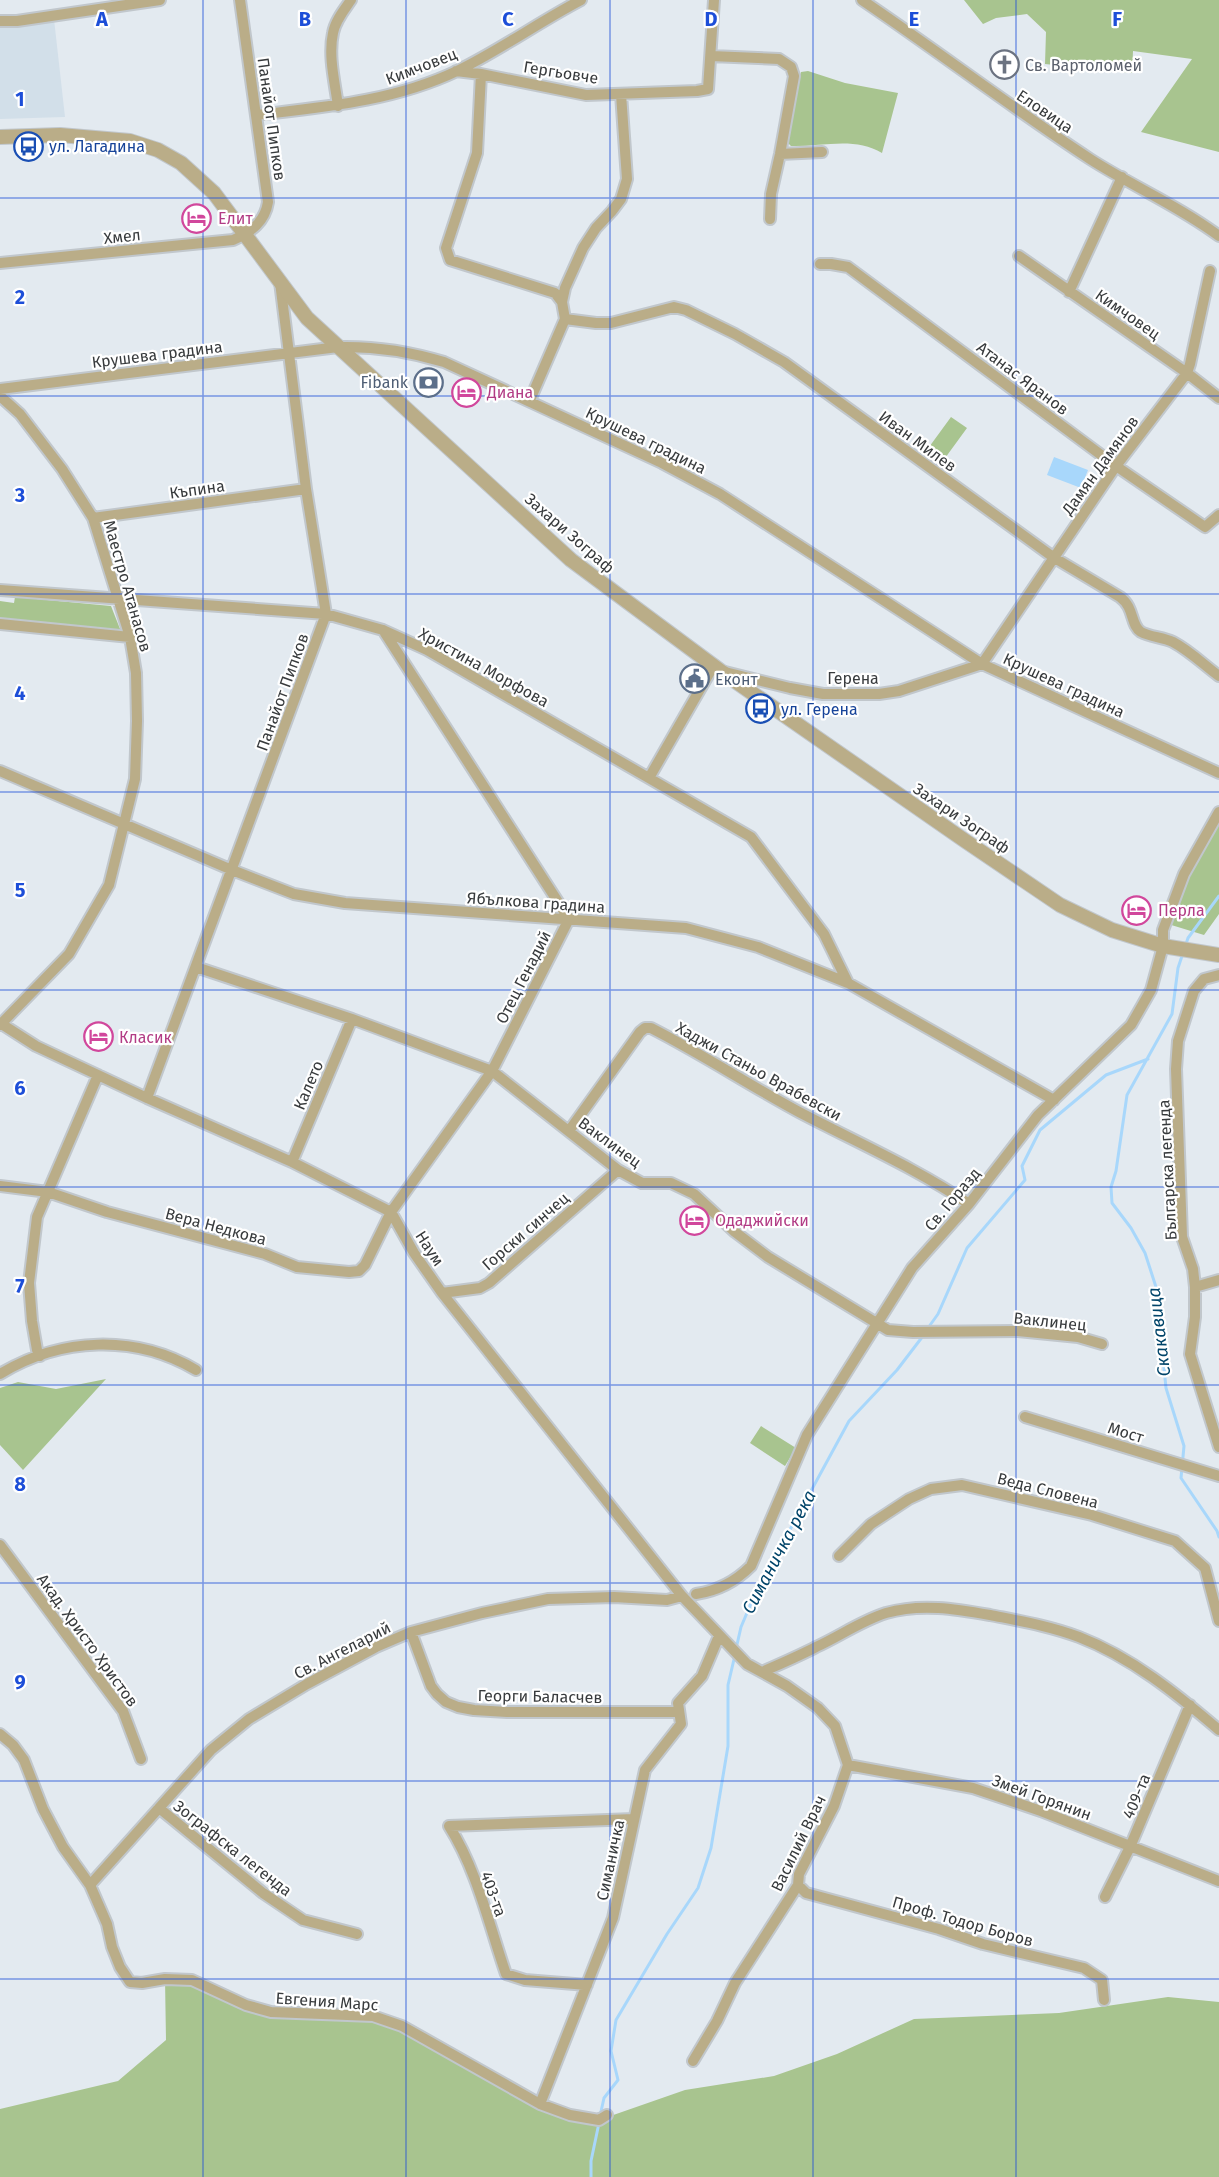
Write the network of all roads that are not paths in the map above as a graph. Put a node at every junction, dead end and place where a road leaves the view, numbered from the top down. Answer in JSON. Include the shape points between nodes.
{"nodes":[{"id":1,"x":160,"y":0,"type":"edge"},
{"id":2,"x":240,"y":0,"type":"edge"},
{"id":3,"x":351,"y":0,"type":"edge"},
{"id":4,"x":581,"y":0,"type":"edge"},
{"id":5,"x":714,"y":0,"type":"edge"},
{"id":6,"x":862,"y":0,"type":"edge"},
{"id":7,"x":876,"y":4,"type":"edge"},
{"id":8,"x":0,"y":21,"type":"edge"},
{"id":9,"x":711,"y":56,"type":"junction"},
{"id":10,"x":456,"y":71,"type":"junction"},
{"id":11,"x":482,"y":74,"type":"junction"},
{"id":12,"x":621,"y":94,"type":"junction"},
{"id":13,"x":338,"y":105,"type":"junction"},
{"id":14,"x":257,"y":115,"type":"junction"},
{"id":15,"x":0,"y":137,"type":"edge"},
{"id":16,"x":822,"y":152,"type":"dead end"},
{"id":17,"x":780,"y":154,"type":"junction"},
{"id":18,"x":1122,"y":177,"type":"junction"},
{"id":19,"x":770,"y":219,"type":"dead end"},
{"id":20,"x":246,"y":234,"type":"junction"},
{"id":21,"x":1219,"y":236,"type":"edge"},
{"id":22,"x":1019,"y":256,"type":"dead end"},
{"id":23,"x":0,"y":263,"type":"edge"},
{"id":24,"x":820,"y":264,"type":"dead end"},
{"id":25,"x":1210,"y":271,"type":"dead end"},
{"id":26,"x":280,"y":279,"type":"junction"},
{"id":27,"x":1069,"y":292,"type":"junction"},
{"id":28,"x":562,"y":302,"type":"junction"},
{"id":29,"x":565,"y":319,"type":"junction"},
{"id":30,"x":338,"y":347,"type":"junction"},
{"id":31,"x":289,"y":353,"type":"junction"},
{"id":32,"x":1187,"y":373,"type":"junction"},
{"id":33,"x":0,"y":389,"type":"edge"},
{"id":34,"x":0,"y":396,"type":"edge"},
{"id":35,"x":1219,"y":398,"type":"edge"},
{"id":36,"x":530,"y":400,"type":"junction"},
{"id":37,"x":1116,"y":466,"type":"junction"},
{"id":38,"x":306,"y":489,"type":"junction"},
{"id":39,"x":1219,"y":514,"type":"edge"},
{"id":40,"x":93,"y":518,"type":"junction"},
{"id":41,"x":1053,"y":557,"type":"junction"},
{"id":42,"x":0,"y":590,"type":"edge"},
{"id":43,"x":118,"y":600,"type":"junction"},
{"id":44,"x":326,"y":614,"type":"junction"},
{"id":45,"x":0,"y":624,"type":"edge"},
{"id":46,"x":383,"y":630,"type":"junction"},
{"id":47,"x":130,"y":637,"type":"junction"},
{"id":48,"x":982,"y":664,"type":"junction"},
{"id":49,"x":718,"y":668,"type":"junction"},
{"id":50,"x":1219,"y":676,"type":"edge"},
{"id":51,"x":0,"y":771,"type":"edge"},
{"id":52,"x":1219,"y":773,"type":"edge"},
{"id":53,"x":649,"y":778,"type":"junction"},
{"id":54,"x":1219,"y":812,"type":"edge"},
{"id":55,"x":126,"y":824,"type":"junction"},
{"id":56,"x":232,"y":870,"type":"junction"},
{"id":57,"x":568,"y":919,"type":"junction"},
{"id":58,"x":1168,"y":947,"type":"junction"},
{"id":59,"x":1219,"y":956,"type":"edge"},
{"id":60,"x":196,"y":967,"type":"junction"},
{"id":61,"x":1219,"y":975,"type":"edge"},
{"id":62,"x":848,"y":983,"type":"junction"},
{"id":63,"x":352,"y":1020,"type":"junction"},
{"id":64,"x":0,"y":1024,"type":"edge"},
{"id":65,"x":492,"y":1071,"type":"junction"},
{"id":66,"x":98,"y":1075,"type":"junction"},
{"id":67,"x":147,"y":1098,"type":"junction"},
{"id":68,"x":1054,"y":1100,"type":"junction"},
{"id":69,"x":569,"y":1131,"type":"junction"},
{"id":70,"x":292,"y":1162,"type":"junction"},
{"id":71,"x":618,"y":1170,"type":"junction"},
{"id":72,"x":0,"y":1186,"type":"edge"},
{"id":73,"x":48,"y":1192,"type":"junction"},
{"id":74,"x":969,"y":1204,"type":"junction"},
{"id":75,"x":391,"y":1212,"type":"junction"},
{"id":76,"x":1219,"y":1280,"type":"edge"},
{"id":77,"x":1195,"y":1287,"type":"junction"},
{"id":78,"x":442,"y":1293,"type":"junction"},
{"id":79,"x":878,"y":1324,"type":"junction"},
{"id":80,"x":1102,"y":1344,"type":"dead end"},
{"id":81,"x":40,"y":1356,"type":"junction"},
{"id":82,"x":196,"y":1370,"type":"dead end"},
{"id":83,"x":0,"y":1374,"type":"edge"},
{"id":84,"x":1025,"y":1417,"type":"dead end"},
{"id":85,"x":1219,"y":1447,"type":"edge"},
{"id":86,"x":1219,"y":1476,"type":"edge"},
{"id":87,"x":0,"y":1545,"type":"edge"},
{"id":88,"x":838,"y":1556,"type":"dead end"},
{"id":89,"x":696,"y":1594,"type":"dead end"},
{"id":90,"x":682,"y":1596,"type":"junction"},
{"id":91,"x":1219,"y":1622,"type":"edge"},
{"id":92,"x":411,"y":1632,"type":"junction"},
{"id":93,"x":720,"y":1636,"type":"junction"},
{"id":94,"x":762,"y":1672,"type":"junction"},
{"id":95,"x":1190,"y":1705,"type":"junction"},
{"id":96,"x":678,"y":1712,"type":"junction"},
{"id":97,"x":1219,"y":1730,"type":"edge"},
{"id":98,"x":0,"y":1734,"type":"edge"},
{"id":99,"x":141,"y":1759,"type":"dead end"},
{"id":100,"x":848,"y":1765,"type":"junction"},
{"id":101,"x":159,"y":1808,"type":"junction"},
{"id":102,"x":634,"y":1820,"type":"junction"},
{"id":103,"x":1131,"y":1847,"type":"junction"},
{"id":104,"x":1219,"y":1881,"type":"edge"},
{"id":105,"x":90,"y":1885,"type":"junction"},
{"id":106,"x":798,"y":1885,"type":"junction"},
{"id":107,"x":1105,"y":1897,"type":"dead end"},
{"id":108,"x":357,"y":1934,"type":"dead end"},
{"id":109,"x":587,"y":1985,"type":"junction"},
{"id":110,"x":1104,"y":2000,"type":"dead end"},
{"id":111,"x":693,"y":2061,"type":"dead end"},
{"id":112,"x":540,"y":2104,"type":"junction"},
{"id":113,"x":603,"y":2117,"type":"dead end"}],
"edges":[{"from":1,"to":8,"type":"street"},
{"from":2,"to":14,"type":"street","name":"Панайот Пипков"},
{"from":3,"to":13,"type":"street","via":[[333,32]]},
{"from":4,"to":10,"type":"street","name":"Кимчовец"},
{"from":5,"to":9,"type":"street"},
{"from":6,"to":7,"type":"street","name":"Еловица"},
{"from":7,"to":18,"type":"street","name":"Еловица","via":[[1004,101]]},
{"from":9,"to":12,"type":"street","name":"Гергьовче","via":[[708,89]]},
{"from":9,"to":17,"type":"street","via":[[779,59],[791,67],[794,76]]},
{"from":10,"to":11,"type":"street","name":"Гергьовче"},
{"from":10,"to":13,"type":"street","name":"Кимчовец","via":[[376,99]]},
{"from":11,"to":12,"type":"street","name":"Гергьовче","via":[[586,95]]},
{"from":11,"to":28,"type":"street","via":[[477,153],[446,248],[450,260],[555,293]]},
{"from":12,"to":28,"type":"street","via":[[627,179],[621,199],[583,248]]},
{"from":13,"to":14,"type":"street","name":"Кимчовец"},
{"from":14,"to":20,"type":"street","name":"Панайот Пипков","via":[[268,202],[261,221]]},
{"from":15,"to":20,"type":"street","name":"Захари Зограф","via":[[60,135],[130,141],[158,150],[199,178]]},
{"from":16,"to":17,"type":"street"},
{"from":17,"to":19,"type":"street"},
{"from":18,"to":21,"type":"street","name":"Еловица"},
{"from":18,"to":27,"type":"street"},
{"from":20,"to":23,"type":"street","name":"Хмел","via":[[233,240]]},
{"from":20,"to":26,"type":"street","name":"Захари Зограф"},
{"from":22,"to":27,"type":"street","name":"Кимчовец"},
{"from":24,"to":37,"type":"street","name":"Атанас Яранов","via":[[848,267]]},
{"from":25,"to":32,"type":"street","name":"Дамян Дамянов"},
{"from":26,"to":30,"type":"street","name":"Захари Зограф","via":[[308,318]]},
{"from":26,"to":31,"type":"street","name":"Панайот Пипков"},
{"from":27,"to":32,"type":"street","name":"Кимчовец"},
{"from":28,"to":29,"type":"street"},
{"from":29,"to":36,"type":"street"},
{"from":29,"to":41,"type":"street","name":"Иван Милев","via":[[611,323],[674,307],[725,329],[784,362]]},
{"from":30,"to":31,"type":"street","name":"Крушева градина"},
{"from":30,"to":36,"type":"street","name":"Крушева градина","via":[[370,346],[413,352]]},
{"from":30,"to":49,"type":"street","name":"Захари Зограф","via":[[571,561]]},
{"from":31,"to":33,"type":"street","name":"Крушева градина"},
{"from":31,"to":38,"type":"street","name":"Панайот Пипков"},
{"from":32,"to":35,"type":"street","name":"Кимчовец"},
{"from":32,"to":37,"type":"street","name":"Дамян Дамянов"},
{"from":34,"to":40,"type":"street","name":"Маестро Атанасов","via":[[20,414],[62,469]]},
{"from":36,"to":48,"type":"street","name":"Крушева градина","via":[[720,494]]},
{"from":37,"to":39,"type":"street","name":"Атанас Яранов","via":[[1205,527]]},
{"from":37,"to":41,"type":"street","name":"Дамян Дамянов"},
{"from":38,"to":40,"type":"street","name":"Къпина"},
{"from":38,"to":44,"type":"street","name":"Панайот Пипков"},
{"from":40,"to":43,"type":"street","name":"Маестро Атанасов"},
{"from":41,"to":48,"type":"street","name":"Дамян Дамянов"},
{"from":41,"to":50,"type":"street","name":"Иван Милев","via":[[1128,603],[1135,627],[1142,633],[1182,647]]},
{"from":42,"to":43,"type":"street","name":"Христина Морфова"},
{"from":43,"to":44,"type":"street","name":"Христина Морфова"},
{"from":43,"to":47,"type":"street","name":"Маестро Атанасов"},
{"from":44,"to":46,"type":"street","name":"Христина Морфова"},
{"from":44,"to":56,"type":"street","name":"Панайот Пипков"},
{"from":45,"to":47,"type":"street"},
{"from":46,"to":53,"type":"street","name":"Христина Морфова","via":[[427,650]]},
{"from":46,"to":57,"type":"street","name":"Отец Генадий"},
{"from":47,"to":55,"type":"street","name":"Маестро Атанасов","via":[[137,721],[135,779]]},
{"from":48,"to":49,"type":"street","name":"Герена","via":[[879,694],[790,688]]},
{"from":48,"to":52,"type":"street","name":"Крушева градина"},
{"from":49,"to":53,"type":"street"},
{"from":49,"to":58,"type":"street","name":"Захари Зограф","via":[[1060,905],[1112,930]]},
{"from":51,"to":55,"type":"street","name":"Ябълкова градина"},
{"from":53,"to":62,"type":"street","name":"Христина Морфова","via":[[751,837],[824,934]]},
{"from":54,"to":58,"type":"street","name":"Св. Горазд","via":[[1184,874],[1163,930]]},
{"from":55,"to":56,"type":"street","name":"Ябълкова градина"},
{"from":55,"to":64,"type":"street","name":"Маестро Атанасов","via":[[109,885],[69,954]]},
{"from":56,"to":57,"type":"street","name":"Ябълкова градина","via":[[294,894],[345,903]]},
{"from":56,"to":60,"type":"street","name":"Панайот Пипков"},
{"from":57,"to":62,"type":"street","name":"Ябълкова градина","via":[[686,928],[758,947]]},
{"from":57,"to":65,"type":"street","name":"Отец Генадий"},
{"from":58,"to":59,"type":"street","name":"Захари Зограф"},
{"from":58,"to":68,"type":"street","name":"Св. Горазд","via":[[1131,1025]]},
{"from":60,"to":63,"type":"street","name":"Ваклинец"},
{"from":60,"to":67,"type":"street","name":"Панайот Пипков"},
{"from":61,"to":77,"type":"street","name":"Българска легенда","via":[[1204,979],[1194,992],[1178,1041],[1182,1237]]},
{"from":62,"to":68,"type":"street","name":"Ябълкова градина"},
{"from":63,"to":65,"type":"street","name":"Ваклинец"},
{"from":63,"to":70,"type":"street","name":"Калето"},
{"from":64,"to":66,"type":"street"},
{"from":65,"to":69,"type":"street","name":"Ваклинец"},
{"from":65,"to":75,"type":"street","name":"Отец Генадий"},
{"from":66,"to":67,"type":"street"},
{"from":66,"to":73,"type":"street"},
{"from":67,"to":70,"type":"street"},
{"from":68,"to":74,"type":"street","name":"Св. Горазд"},
{"from":69,"to":71,"type":"street","name":"Ваклинец"},
{"from":69,"to":74,"type":"street","name":"Хаджи Станьо Врабевски","via":[[640,1032],[651,1028]]},
{"from":70,"to":75,"type":"street"},
{"from":71,"to":78,"type":"street","name":"Горски синчец","via":[[489,1283],[480,1288]]},
{"from":71,"to":79,"type":"street","name":"Ваклинец","via":[[642,1183],[671,1183],[694,1194],[735,1233],[768,1257]]},
{"from":72,"to":73,"type":"street","name":"Вера Недкова"},
{"from":73,"to":75,"type":"street","name":"Вера Недкова","via":[[297,1266],[349,1272],[359,1271],[365,1265]]},
{"from":73,"to":81,"type":"street","via":[[37,1217],[29,1283]]},
{"from":74,"to":79,"type":"street","name":"Св. Горазд","via":[[912,1268]]},
{"from":75,"to":78,"type":"street","name":"Наум"},
{"from":76,"to":77,"type":"street"},
{"from":77,"to":85,"type":"street","name":"Българска легенда","via":[[1190,1354]]},
{"from":78,"to":90,"type":"street","name":"Наум"},
{"from":79,"to":80,"type":"street","name":"Ваклинец","via":[[888,1330],[913,1332],[1018,1331],[1078,1336]]},
{"from":79,"to":89,"type":"street","name":"Св. Горазд","via":[[807,1435],[751,1566],[738,1578]]},
{"from":81,"to":82,"type":"street","via":[[69,1346],[108,1343],[156,1351]]},
{"from":81,"to":83,"type":"street"},
{"from":84,"to":86,"type":"street","name":"Мост"},
{"from":87,"to":99,"type":"street","name":"Акад. Христо Христов","via":[[123,1711]]},
{"from":88,"to":91,"type":"street","name":"Веда Словена","via":[[871,1524],[909,1499],[931,1489],[962,1485],[1092,1515],[1175,1541],[1205,1568]]},
{"from":90,"to":92,"type":"street","name":"Св. Ангеларий","via":[[667,1600],[548,1599]]},
{"from":90,"to":93,"type":"street","name":"Наум"},
{"from":92,"to":96,"type":"street","name":"Георги Баласчев","via":[[431,1686],[441,1698],[458,1707],[507,1712]]},
{"from":92,"to":101,"type":"street","name":"Св. Ангеларий","via":[[307,1684],[249,1719],[211,1750]]},
{"from":93,"to":94,"type":"street","name":"Наум","via":[[747,1664]]},
{"from":93,"to":96,"type":"street","name":"Симаничка","via":[[702,1676],[678,1703]]},
{"from":94,"to":95,"type":"street","via":[[886,1613],[951,1608],[1045,1626],[1079,1637],[1114,1653]]},
{"from":94,"to":100,"type":"street","via":[[818,1708],[835,1726]]},
{"from":95,"to":97,"type":"street"},
{"from":95,"to":103,"type":"street","name":"409-та"},
{"from":96,"to":102,"type":"street","name":"Симаничка","via":[[681,1724],[645,1770]]},
{"from":98,"to":105,"type":"street","name":"Евгения Марс","via":[[20,1752],[63,1847]]},
{"from":100,"to":103,"type":"street","name":"Змей Горянин","via":[[973,1788]]},
{"from":100,"to":106,"type":"street","name":"Василий Врач","via":[[834,1806],[799,1874]]},
{"from":101,"to":105,"type":"street","name":"Св. Ангеларий"},
{"from":101,"to":108,"type":"street","name":"Зографска легенда","via":[[263,1893],[303,1920]]},
{"from":102,"to":109,"type":"street","name":"Симаничка","via":[[613,1918]]},
{"from":102,"to":109,"type":"street","name":"403-та","via":[[449,1826],[474,1881],[506,1974],[525,1980]]},
{"from":103,"to":104,"type":"street","name":"Змей Горянин"},
{"from":103,"to":107,"type":"street","name":"409-та"},
{"from":105,"to":112,"type":"street","name":"Евгения Марс","via":[[120,1967],[130,1982],[192,1980],[271,2012],[373,2016],[402,2026]]},
{"from":106,"to":110,"type":"street","name":"Проф. Тодор Боров","via":[[806,1893],[983,1944],[1084,1968],[1102,1980]]},
{"from":106,"to":111,"type":"street","name":"Василий Врач","via":[[735,1983]]},
{"from":109,"to":112,"type":"street","name":"Симаничка"},
{"from":112,"to":113,"type":"street","name":"Евгения Марс","via":[[570,2115]]}]}
